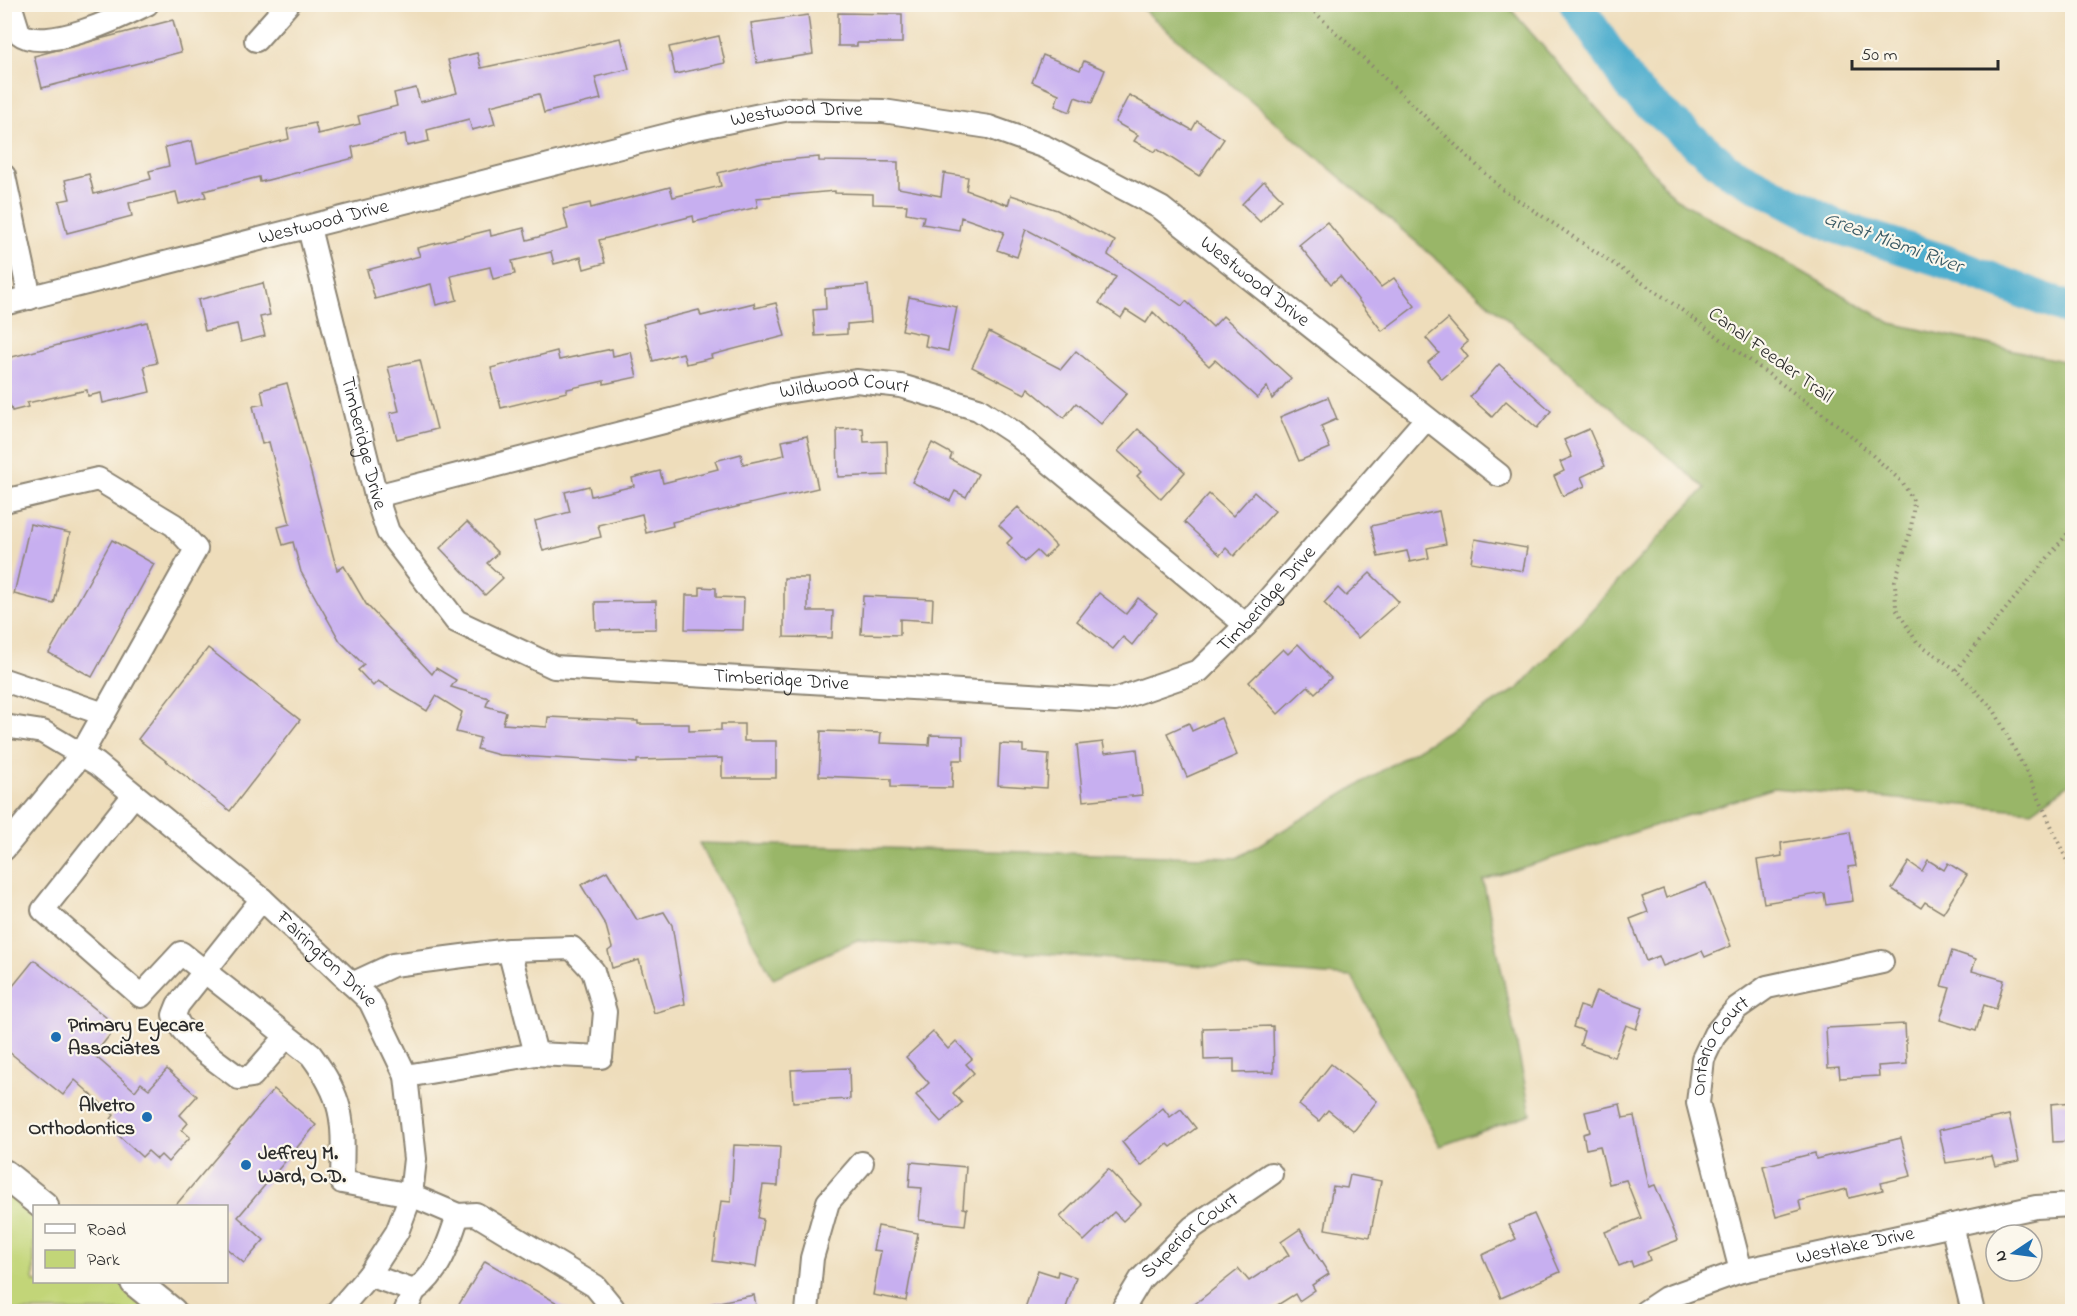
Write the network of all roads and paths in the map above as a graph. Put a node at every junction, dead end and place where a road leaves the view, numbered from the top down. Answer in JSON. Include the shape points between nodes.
{"nodes":[{"id":1,"x":10,"y":4,"type":"edge"},
{"id":2,"x":147,"y":4,"type":"edge"},
{"id":3,"x":288,"y":4,"type":"edge"},
{"id":4,"x":1306,"y":4,"type":"edge"},
{"id":5,"x":256,"y":40,"type":"dead end"},
{"id":6,"x":4,"y":176,"type":"edge"},
{"id":7,"x":309,"y":228,"type":"junction"},
{"id":8,"x":30,"y":298,"type":"junction"},
{"id":9,"x":4,"y":304,"type":"edge"},
{"id":10,"x":1426,"y":418,"type":"junction"},
{"id":11,"x":1498,"y":475,"type":"dead end"},
{"id":12,"x":376,"y":496,"type":"junction"},
{"id":13,"x":4,"y":501,"type":"edge"},
{"id":14,"x":2073,"y":528,"type":"edge"},
{"id":15,"x":1246,"y":625,"type":"junction"},
{"id":16,"x":1956,"y":670,"type":"junction"},
{"id":17,"x":4,"y":680,"type":"edge"},
{"id":18,"x":104,"y":714,"type":"junction"},
{"id":19,"x":4,"y":726,"type":"edge"},
{"id":20,"x":81,"y":755,"type":"junction"},
{"id":21,"x":134,"y":795,"type":"junction"},
{"id":22,"x":4,"y":849,"type":"edge"},
{"id":23,"x":2073,"y":872,"type":"edge"},
{"id":24,"x":262,"y":899,"type":"junction"},
{"id":25,"x":509,"y":950,"type":"junction"},
{"id":26,"x":1882,"y":962,"type":"dead end"},
{"id":27,"x":204,"y":971,"type":"junction"},
{"id":28,"x":352,"y":984,"type":"junction"},
{"id":29,"x":286,"y":1037,"type":"junction"},
{"id":30,"x":536,"y":1054,"type":"junction"},
{"id":31,"x":406,"y":1076,"type":"junction"},
{"id":32,"x":862,"y":1163,"type":"dead end"},
{"id":33,"x":4,"y":1174,"type":"edge"},
{"id":34,"x":1271,"y":1174,"type":"dead end"},
{"id":35,"x":411,"y":1195,"type":"junction"},
{"id":36,"x":43,"y":1205,"type":"edge"},
{"id":37,"x":2073,"y":1205,"type":"edge"},
{"id":38,"x":458,"y":1215,"type":"junction"},
{"id":39,"x":1952,"y":1225,"type":"junction"},
{"id":40,"x":1741,"y":1271,"type":"junction"},
{"id":41,"x":369,"y":1275,"type":"junction"},
{"id":42,"x":137,"y":1283,"type":"edge"},
{"id":43,"x":410,"y":1301,"type":"edge"},
{"id":44,"x":172,"y":1311,"type":"edge"},
{"id":45,"x":337,"y":1311,"type":"edge"},
{"id":46,"x":611,"y":1311,"type":"edge"},
{"id":47,"x":807,"y":1311,"type":"edge"},
{"id":48,"x":1121,"y":1311,"type":"edge"},
{"id":49,"x":1645,"y":1311,"type":"edge"},
{"id":50,"x":1973,"y":1311,"type":"edge"}],
"edges":[{"from":1,"to":2,"type":"street","via":[[19,33],[33,40],[81,32]]},
{"from":3,"to":5,"type":"street"},
{"from":4,"to":16,"type":"path","name":"Canal Feeder Trail","via":[[1503,190],[1678,306],[1847,432],[1903,483],[1914,502],[1911,529],[1895,580],[1896,609],[1917,642]]},
{"from":6,"to":8,"type":"street"},
{"from":7,"to":8,"type":"street","name":"Westwood Drive"},
{"from":7,"to":10,"type":"street","name":"Westwood Drive","via":[[683,131],[789,109],[883,111],[989,127],[1045,147],[1161,208]]},
{"from":7,"to":12,"type":"street","name":"Timberidge Drive"},
{"from":8,"to":9,"type":"street","name":"Westwood Drive"},
{"from":10,"to":11,"type":"street","name":"Westwood Drive"},
{"from":10,"to":15,"type":"street","name":"Timberidge Drive"},
{"from":12,"to":15,"type":"street","name":"Wildwood Court","via":[[773,394],[856,381],[902,386],[978,409],[1014,432]]},
{"from":12,"to":15,"type":"street","name":"Timberidge Drive","via":[[388,532],[456,621],[554,667],[1115,700],[1199,671]]},
{"from":13,"to":18,"type":"street","via":[[98,479],[174,525],[196,549]]},
{"from":14,"to":16,"type":"path"},
{"from":16,"to":23,"type":"path","name":"Canal Feeder Trail","via":[[1994,710]]},
{"from":17,"to":18,"type":"street"},
{"from":18,"to":20,"type":"street"},
{"from":19,"to":20,"type":"street","name":"Fairington Drive","via":[[44,732]]},
{"from":20,"to":21,"type":"street","name":"Fairington Drive"},
{"from":20,"to":22,"type":"street"},
{"from":21,"to":24,"type":"street","name":"Fairington Drive"},
{"from":21,"to":27,"type":"street","via":[[43,910],[141,996],[181,953]]},
{"from":24,"to":27,"type":"street"},
{"from":24,"to":28,"type":"street","name":"Fairington Drive"},
{"from":25,"to":28,"type":"street","via":[[393,965]]},
{"from":25,"to":30,"type":"street"},
{"from":25,"to":30,"type":"street","via":[[572,948],[593,971],[605,1012],[601,1057]]},
{"from":26,"to":40,"type":"street","name":"Ontario Court","via":[[1767,987],[1737,1008],[1715,1034],[1703,1059],[1698,1103]]},
{"from":27,"to":29,"type":"street"},
{"from":27,"to":29,"type":"street","via":[[174,1015],[180,1028],[202,1049],[240,1078],[252,1076]]},
{"from":28,"to":31,"type":"street","name":"Fairington Drive","via":[[370,1001]]},
{"from":29,"to":35,"type":"street","via":[[311,1055],[333,1085],[343,1132],[342,1182]]},
{"from":30,"to":31,"type":"street"},
{"from":31,"to":35,"type":"street","name":"Fairington Drive","via":[[415,1159]]},
{"from":32,"to":47,"type":"street","via":[[828,1202],[812,1258]]},
{"from":33,"to":36,"type":"main road"},
{"from":34,"to":48,"type":"street","name":"Superior Court","via":[[1193,1227],[1141,1279]]},
{"from":35,"to":38,"type":"street"},
{"from":35,"to":41,"type":"street","name":"Fairington Drive","via":[[397,1232]]},
{"from":37,"to":39,"type":"street","name":"Westlake Drive","via":[[2036,1208]]},
{"from":38,"to":43,"type":"street","via":[[450,1241],[429,1281]]},
{"from":38,"to":46,"type":"street","via":[[476,1214],[595,1286],[613,1308]]},
{"from":39,"to":40,"type":"street","name":"Westlake Drive"},
{"from":39,"to":50,"type":"street"},
{"from":40,"to":49,"type":"street","name":"Westlake Drive","via":[[1666,1298]]},
{"from":41,"to":43,"type":"street"},
{"from":41,"to":45,"type":"street","name":"Fairington Drive"},
{"from":42,"to":44,"type":"main road"}]}
